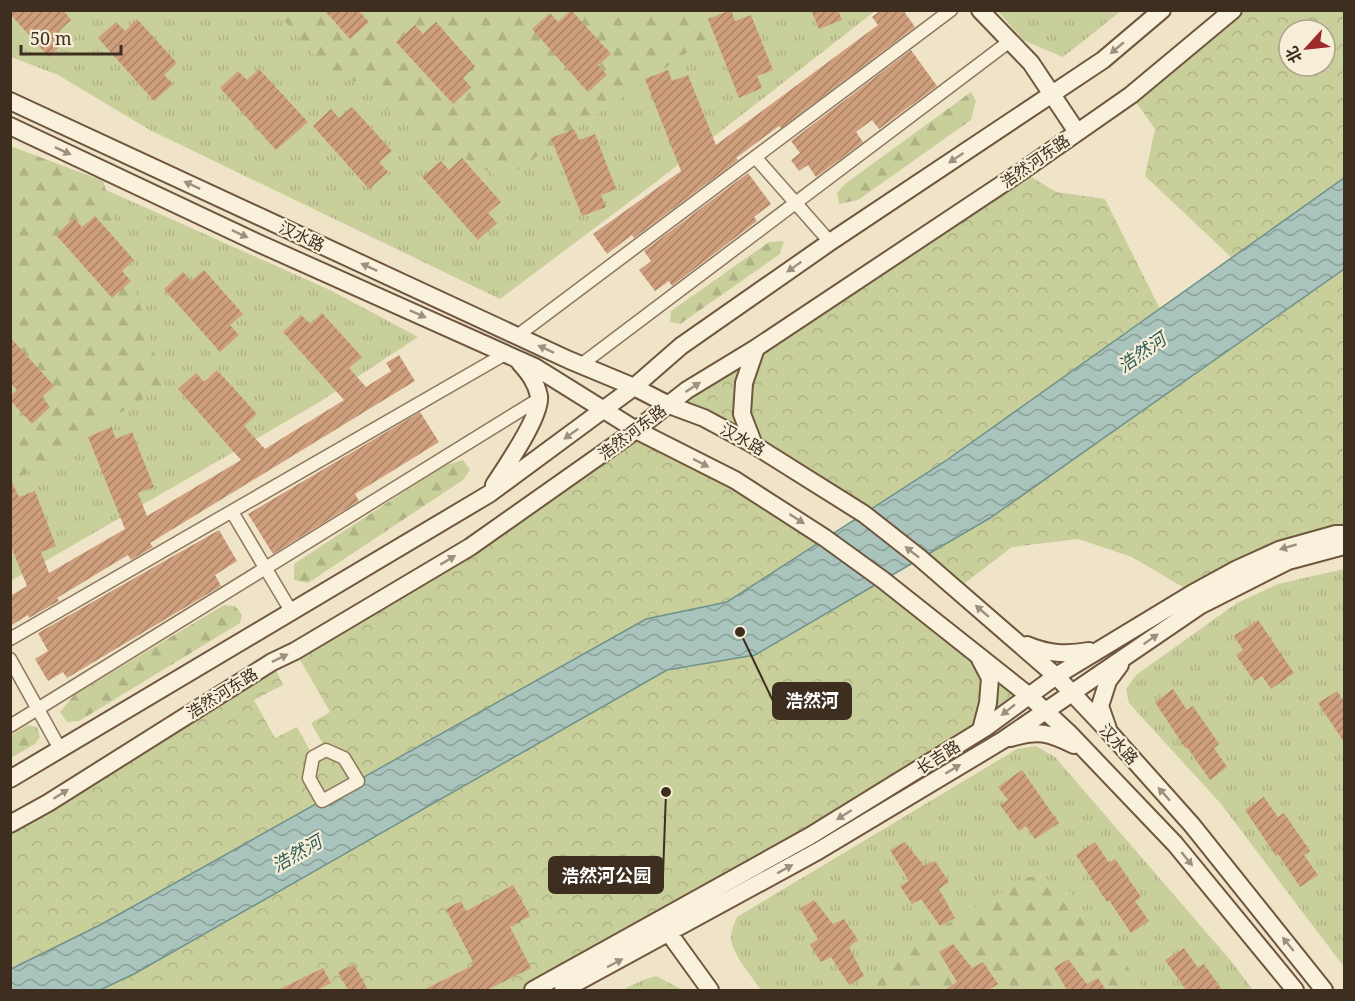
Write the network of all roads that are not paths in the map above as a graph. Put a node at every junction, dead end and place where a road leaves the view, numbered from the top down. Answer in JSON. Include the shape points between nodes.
{"nodes":[{"id":1,"x":951,"y":10,"type":"edge"},
{"id":2,"x":980,"y":10,"type":"edge"},
{"id":3,"x":1162,"y":10,"type":"edge"},
{"id":4,"x":1233,"y":10,"type":"edge"},
{"id":5,"x":1010,"y":41,"type":"junction"},
{"id":6,"x":1051,"y":94,"type":"junction"},
{"id":7,"x":10,"y":101,"type":"edge"},
{"id":8,"x":10,"y":126,"type":"edge"},
{"id":9,"x":1077,"y":132,"type":"junction"},
{"id":10,"x":755,"y":157,"type":"junction"},
{"id":11,"x":796,"y":203,"type":"junction"},
{"id":12,"x":830,"y":242,"type":"junction"},
{"id":13,"x":517,"y":336,"type":"junction"},
{"id":14,"x":756,"y":348,"type":"junction"},
{"id":15,"x":510,"y":356,"type":"junction"},
{"id":16,"x":582,"y":364,"type":"junction"},
{"id":17,"x":634,"y":387,"type":"junction"},
{"id":18,"x":539,"y":399,"type":"junction"},
{"id":19,"x":669,"y":405,"type":"junction"},
{"id":20,"x":603,"y":411,"type":"junction"},
{"id":21,"x":636,"y":430,"type":"junction"},
{"id":22,"x":754,"y":445,"type":"junction"},
{"id":23,"x":489,"y":494,"type":"junction"},
{"id":24,"x":232,"y":512,"type":"junction"},
{"id":25,"x":1344,"y":534,"type":"edge"},
{"id":26,"x":1344,"y":546,"type":"edge"},
{"id":27,"x":266,"y":569,"type":"junction"},
{"id":28,"x":291,"y":611,"type":"junction"},
{"id":29,"x":10,"y":639,"type":"edge"},
{"id":30,"x":1014,"y":639,"type":"junction"},
{"id":31,"x":1099,"y":650,"type":"junction"},
{"id":32,"x":978,"y":656,"type":"junction"},
{"id":33,"x":1127,"y":656,"type":"junction"},
{"id":34,"x":10,"y":659,"type":"edge"},
{"id":35,"x":1056,"y":676,"type":"junction"},
{"id":36,"x":1071,"y":693,"type":"junction"},
{"id":37,"x":1028,"y":695,"type":"junction"},
{"id":38,"x":38,"y":710,"type":"junction"},
{"id":39,"x":1045,"y":710,"type":"junction"},
{"id":40,"x":10,"y":726,"type":"edge"},
{"id":41,"x":981,"y":730,"type":"junction"},
{"id":42,"x":1109,"y":732,"type":"junction"},
{"id":43,"x":1003,"y":740,"type":"junction"},
{"id":44,"x":60,"y":749,"type":"junction"},
{"id":45,"x":1085,"y":750,"type":"junction"},
{"id":46,"x":10,"y":779,"type":"edge"},
{"id":47,"x":10,"y":824,"type":"edge"},
{"id":48,"x":659,"y":919,"type":"junction"},
{"id":49,"x":669,"y":934,"type":"junction"},
{"id":50,"x":533,"y":990,"type":"edge"},
{"id":51,"x":563,"y":990,"type":"edge"},
{"id":52,"x":710,"y":990,"type":"edge"},
{"id":53,"x":1295,"y":990,"type":"edge"},
{"id":54,"x":1324,"y":990,"type":"edge"}],
"edges":[{"from":1,"to":10,"type":"street"},
{"from":2,"to":5,"type":"main road"},
{"from":3,"to":6,"type":"main road","name":"浩然河东路","one_way":true,"via":[[1103,60]]},
{"from":4,"to":9,"type":"main road","name":"浩然河东路","via":[[1131,95]]},
{"from":5,"to":6,"type":"main road","via":[[1031,63]]},
{"from":5,"to":11,"type":"street"},
{"from":6,"to":9,"type":"main road"},
{"from":6,"to":12,"type":"main road","name":"浩然河东路","one_way":true},
{"from":13,"to":7,"type":"main road","name":"汉水路","one_way":true},
{"from":8,"to":15,"type":"main road","name":"汉水路","one_way":true},
{"from":9,"to":14,"type":"main road","name":"浩然河东路"},
{"from":10,"to":11,"type":"street"},
{"from":10,"to":13,"type":"street"},
{"from":11,"to":12,"type":"street"},
{"from":11,"to":16,"type":"street"},
{"from":12,"to":17,"type":"main road","name":"浩然河东路","one_way":true,"via":[[681,346]]},
{"from":16,"to":13,"type":"main road","name":"汉水路","one_way":true},
{"from":19,"to":14,"type":"main road","name":"浩然河东路","one_way":true},
{"from":14,"to":22,"type":"main road","via":[[744,383],[742,414]]},
{"from":15,"to":18,"type":"main road","via":[[532,377]]},
{"from":15,"to":20,"type":"main road","name":"汉水路","via":[[535,367]]},
{"from":15,"to":24,"type":"street"},
{"from":16,"to":17,"type":"main road","name":"汉水路"},
{"from":17,"to":19,"type":"main road","name":"汉水路"},
{"from":17,"to":20,"type":"main road","name":"浩然河东路"},
{"from":18,"to":23,"type":"main road","via":[[528,433]]},
{"from":18,"to":27,"type":"street"},
{"from":19,"to":21,"type":"main road","name":"浩然河东路"},
{"from":19,"to":22,"type":"main road","name":"汉水路","via":[[704,418]]},
{"from":20,"to":21,"type":"main road","name":"汉水路"},
{"from":20,"to":23,"type":"main road","name":"浩然河东路","one_way":true},
{"from":21,"to":32,"type":"main road","name":"汉水路","one_way":true,"via":[[747,488],[825,538]]},
{"from":47,"to":21,"type":"main road","name":"浩然河东路","one_way":true,"via":[[272,662],[470,546]]},
{"from":30,"to":22,"type":"main road","name":"汉水路","one_way":true,"via":[[864,514]]},
{"from":23,"to":28,"type":"main road","name":"浩然河东路"},
{"from":24,"to":27,"type":"street"},
{"from":24,"to":29,"type":"street"},
{"from":25,"to":31,"type":"main road","name":"长吉路","one_way":true,"via":[[1280,550],[1236,569]]},
{"from":33,"to":26,"type":"main road","name":"长吉路","one_way":true,"via":[[1200,605],[1248,580],[1288,561]]},
{"from":27,"to":28,"type":"street"},
{"from":27,"to":38,"type":"street"},
{"from":28,"to":44,"type":"main road","name":"浩然河东路"},
{"from":30,"to":31,"type":"main road","via":[[1041,651],[1067,655]]},
{"from":30,"to":35,"type":"main road","name":"汉水路"},
{"from":31,"to":35,"type":"main road","name":"长吉路"},
{"from":32,"to":37,"type":"main road","name":"汉水路"},
{"from":32,"to":41,"type":"main road","via":[[990,678]]},
{"from":33,"to":36,"type":"main road","name":"长吉路"},
{"from":33,"to":42,"type":"main road","via":[[1108,681],[1100,706]]},
{"from":34,"to":38,"type":"street"},
{"from":35,"to":36,"type":"main road","name":"汉水路"},
{"from":35,"to":37,"type":"main road","name":"长吉路"},
{"from":36,"to":39,"type":"main road","name":"长吉路"},
{"from":36,"to":42,"type":"main road","name":"汉水路"},
{"from":37,"to":39,"type":"main road","name":"汉水路"},
{"from":37,"to":41,"type":"main road","name":"长吉路","one_way":true},
{"from":38,"to":40,"type":"street"},
{"from":38,"to":44,"type":"street"},
{"from":39,"to":43,"type":"main road","name":"长吉路"},
{"from":39,"to":45,"type":"main road","name":"汉水路"},
{"from":41,"to":48,"type":"main road","name":"长吉路","one_way":true,"via":[[810,836]]},
{"from":54,"to":42,"type":"main road","name":"汉水路","one_way":true,"via":[[1192,825]]},
{"from":43,"to":45,"type":"main road","via":[[1048,733]]},
{"from":49,"to":43,"type":"main road","name":"长吉路","one_way":true,"via":[[818,851]]},
{"from":44,"to":46,"type":"main road","name":"浩然河东路"},
{"from":45,"to":53,"type":"main road","name":"汉水路","one_way":true,"via":[[1175,844]]},
{"from":48,"to":49,"type":"main road"},
{"from":48,"to":50,"type":"main road","name":"长吉路"},
{"from":51,"to":49,"type":"main road","name":"长吉路","one_way":true},
{"from":49,"to":52,"type":"main road"}]}
